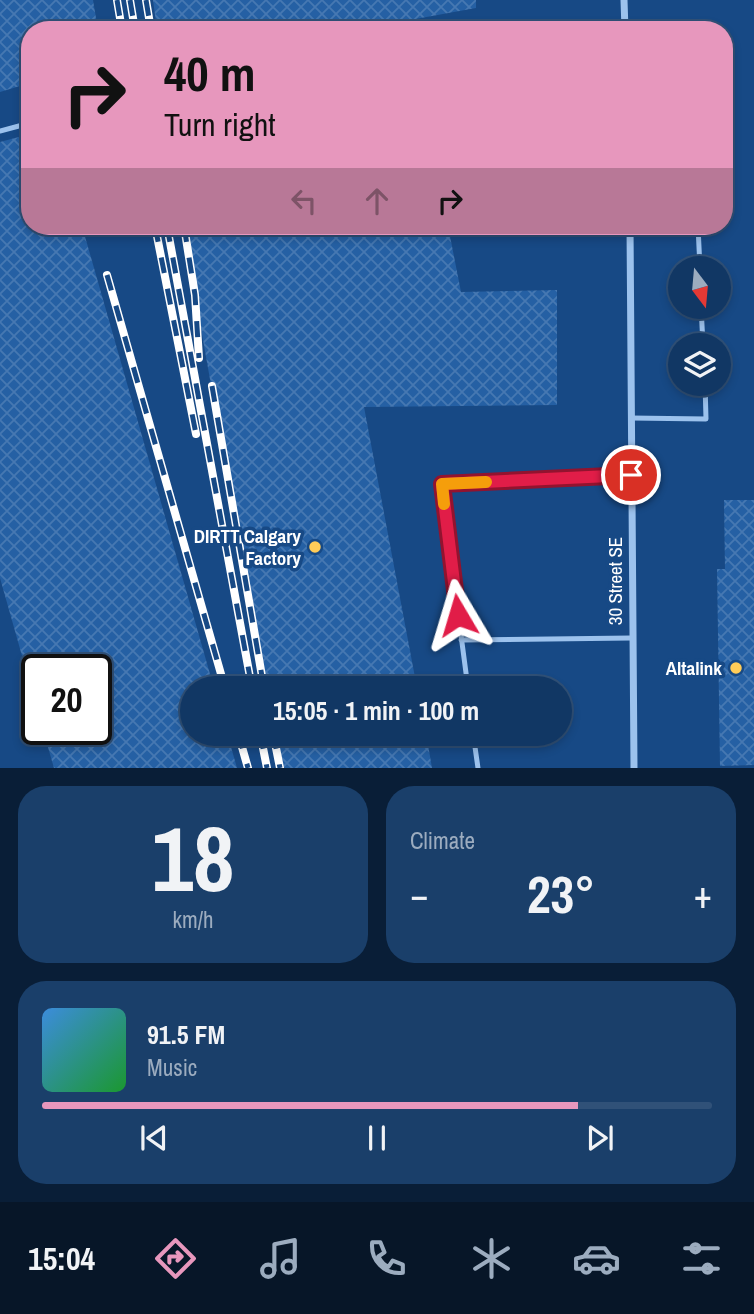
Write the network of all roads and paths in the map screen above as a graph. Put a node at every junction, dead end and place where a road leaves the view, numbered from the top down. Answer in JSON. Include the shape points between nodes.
{"nodes":[{"id":1,"x":624,"y":0,"type":"edge"},
{"id":2,"x":625,"y":21,"type":"edge"},
{"id":3,"x":21,"y":125,"type":"edge"},
{"id":4,"x":0,"y":131,"type":"edge"},
{"id":5,"x":630,"y":235,"type":"edge"},
{"id":6,"x":698,"y":235,"type":"edge"},
{"id":7,"x":699,"y":256,"type":"edge"},
{"id":8,"x":705,"y":396,"type":"edge"},
{"id":9,"x":631,"y":418,"type":"junction"},
{"id":10,"x":631,"y":475,"type":"junction"},
{"id":11,"x":631,"y":638,"type":"junction"},
{"id":12,"x":461,"y":640,"type":"junction"},
{"id":13,"x":466,"y":676,"type":"edge"},
{"id":14,"x":475,"y":746,"type":"edge"},
{"id":15,"x":478,"y":768,"type":"edge"},
{"id":16,"x":634,"y":768,"type":"edge"}],
"edges":[{"from":1,"to":2,"type":"street"},
{"from":3,"to":4,"type":"lane"},
{"from":5,"to":9,"type":"street","name":"30 Street SE"},
{"from":6,"to":7,"type":"lane"},
{"from":8,"to":9,"type":"lane","via":[[706,419]]},
{"from":9,"to":10,"type":"street","name":"30 Street SE"},
{"from":10,"to":11,"type":"street","name":"30 Street SE"},
{"from":10,"to":12,"type":"lane","via":[[442,484]]},
{"from":11,"to":12,"type":"lane"},
{"from":11,"to":16,"type":"street","name":"30 Street SE"},
{"from":12,"to":13,"type":"lane"},
{"from":14,"to":15,"type":"lane"}]}
